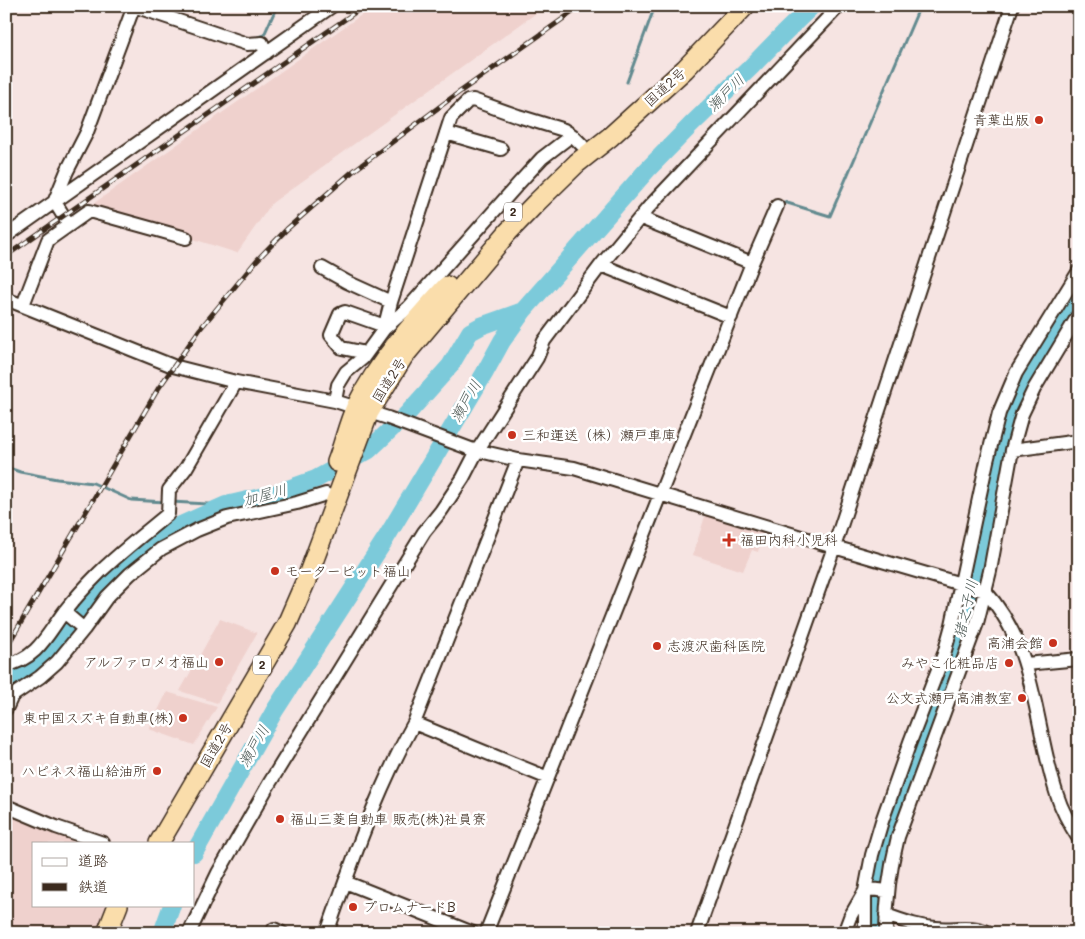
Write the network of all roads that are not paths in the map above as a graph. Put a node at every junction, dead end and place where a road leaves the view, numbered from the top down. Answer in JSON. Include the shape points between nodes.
{"nodes":[{"id":1,"x":134,"y":6,"type":"edge"},
{"id":2,"x":332,"y":6,"type":"edge"},
{"id":3,"x":730,"y":6,"type":"edge"},
{"id":4,"x":745,"y":6,"type":"edge"},
{"id":5,"x":839,"y":6,"type":"edge"},
{"id":6,"x":1012,"y":6,"type":"edge"},
{"id":7,"x":266,"y":53,"type":"junction"},
{"id":8,"x":446,"y":133,"type":"junction"},
{"id":9,"x":577,"y":140,"type":"junction"},
{"id":10,"x":501,"y":149,"type":"dead end"},
{"id":11,"x":57,"y":204,"type":"junction"},
{"id":12,"x":777,"y":206,"type":"dead end"},
{"id":13,"x":641,"y":218,"type":"junction"},
{"id":14,"x":69,"y":225,"type":"junction"},
{"id":15,"x":6,"y":236,"type":"edge"},
{"id":16,"x":186,"y":238,"type":"dead end"},
{"id":17,"x":752,"y":263,"type":"junction"},
{"id":18,"x":601,"y":265,"type":"junction"},
{"id":19,"x":322,"y":268,"type":"dead end"},
{"id":20,"x":1079,"y":271,"type":"edge"},
{"id":21,"x":6,"y":299,"type":"edge"},
{"id":22,"x":391,"y":302,"type":"junction"},
{"id":23,"x":23,"y":305,"type":"junction"},
{"id":24,"x":414,"y":312,"type":"junction"},
{"id":25,"x":1079,"y":314,"type":"edge"},
{"id":26,"x":731,"y":317,"type":"junction"},
{"id":27,"x":384,"y":329,"type":"junction"},
{"id":28,"x":366,"y":353,"type":"junction"},
{"id":29,"x":236,"y":382,"type":"junction"},
{"id":30,"x":335,"y":401,"type":"junction"},
{"id":31,"x":362,"y":410,"type":"junction"},
{"id":32,"x":1079,"y":441,"type":"edge"},
{"id":33,"x":474,"y":450,"type":"junction"},
{"id":34,"x":1012,"y":450,"type":"junction"},
{"id":35,"x":518,"y":460,"type":"junction"},
{"id":36,"x":334,"y":485,"type":"junction"},
{"id":37,"x":664,"y":496,"type":"junction"},
{"id":38,"x":834,"y":547,"type":"junction"},
{"id":39,"x":962,"y":584,"type":"junction"},
{"id":40,"x":982,"y":590,"type":"junction"},
{"id":41,"x":66,"y":614,"type":"junction"},
{"id":42,"x":82,"y":628,"type":"junction"},
{"id":43,"x":1079,"y":659,"type":"edge"},
{"id":44,"x":1026,"y":664,"type":"junction"},
{"id":45,"x":6,"y":665,"type":"edge"},
{"id":46,"x":6,"y":708,"type":"edge"},
{"id":47,"x":414,"y":723,"type":"junction"},
{"id":48,"x":548,"y":778,"type":"junction"},
{"id":49,"x":6,"y":806,"type":"edge"},
{"id":50,"x":1075,"y":826,"type":"edge"},
{"id":51,"x":1079,"y":839,"type":"edge"},
{"id":52,"x":101,"y":842,"type":"edge"},
{"id":53,"x":149,"y":842,"type":"edge"},
{"id":54,"x":160,"y":842,"type":"edge"},
{"id":55,"x":345,"y":882,"type":"junction"},
{"id":56,"x":867,"y":890,"type":"junction"},
{"id":57,"x":886,"y":891,"type":"junction"},
{"id":58,"x":118,"y":906,"type":"edge"},
{"id":59,"x":129,"y":906,"type":"edge"},
{"id":60,"x":886,"y":915,"type":"junction"},
{"id":61,"x":107,"y":933,"type":"edge"},
{"id":62,"x":118,"y":933,"type":"edge"},
{"id":63,"x":189,"y":933,"type":"edge"},
{"id":64,"x":327,"y":933,"type":"edge"},
{"id":65,"x":473,"y":933,"type":"edge"},
{"id":66,"x":486,"y":933,"type":"edge"},
{"id":67,"x":697,"y":933,"type":"edge"},
{"id":68,"x":844,"y":933,"type":"edge"},
{"id":69,"x":865,"y":933,"type":"edge"},
{"id":70,"x":886,"y":933,"type":"edge"},
{"id":71,"x":990,"y":933,"type":"edge"}],
"edges":[{"from":1,"to":7,"type":"street","via":[[247,44],[262,43]]},
{"from":1,"to":11,"type":"street","via":[[87,132],[67,171]]},
{"from":2,"to":7,"type":"street"},
{"from":3,"to":9,"type":"highway","name":"国道2号","number":"2","via":[[669,71]]},
{"from":4,"to":31,"type":"highway","name":"国道2号","number":"2","via":[[685,69],[577,163],[508,232]]},
{"from":5,"to":13,"type":"street"},
{"from":6,"to":38,"type":"street"},
{"from":7,"to":11,"type":"street"},
{"from":8,"to":9,"type":"street","via":[[451,118],[473,100],[564,130]]},
{"from":8,"to":10,"type":"street"},
{"from":8,"to":22,"type":"street"},
{"from":9,"to":24,"type":"highway","name":"国道2号","number":"2","via":[[530,194]]},
{"from":11,"to":14,"type":"street"},
{"from":11,"to":15,"type":"street"},
{"from":12,"to":17,"type":"street"},
{"from":13,"to":17,"type":"street"},
{"from":13,"to":18,"type":"street"},
{"from":14,"to":16,"type":"street","via":[[89,211]]},
{"from":14,"to":23,"type":"street","via":[[48,240]]},
{"from":17,"to":26,"type":"street"},
{"from":18,"to":26,"type":"street"},
{"from":18,"to":33,"type":"street","via":[[544,341],[538,358]]},
{"from":19,"to":22,"type":"street"},
{"from":20,"to":39,"type":"street","via":[[1007,393],[993,436]]},
{"from":21,"to":23,"type":"street"},
{"from":22,"to":27,"type":"street"},
{"from":23,"to":29,"type":"street","via":[[173,366]]},
{"from":24,"to":27,"type":"street"},
{"from":24,"to":31,"type":"highway","name":"国道2号","number":"2","via":[[386,359]]},
{"from":25,"to":34,"type":"street","via":[[1028,400]]},
{"from":26,"to":37,"type":"street"},
{"from":27,"to":28,"type":"street"},
{"from":27,"to":28,"type":"street","via":[[379,324],[345,312],[340,314],[331,335],[342,348]]},
{"from":28,"to":30,"type":"street","via":[[346,372],[338,385]]},
{"from":29,"to":30,"type":"street"},
{"from":29,"to":41,"type":"street","via":[[186,468],[169,490],[168,514],[101,572]]},
{"from":30,"to":31,"type":"street"},
{"from":31,"to":33,"type":"street"},
{"from":31,"to":36,"type":"highway","name":"国道2号","number":"2"},
{"from":32,"to":34,"type":"street"},
{"from":33,"to":35,"type":"street"},
{"from":33,"to":63,"type":"street","via":[[463,478],[424,532],[269,784]]},
{"from":34,"to":40,"type":"street"},
{"from":35,"to":37,"type":"street","via":[[574,468]]},
{"from":35,"to":47,"type":"street"},
{"from":36,"to":42,"type":"street","via":[[297,503],[227,518],[161,549],[107,597]]},
{"from":36,"to":53,"type":"highway","name":"国道2号","number":"2","via":[[276,620]]},
{"from":36,"to":54,"type":"highway","name":"国道2号","number":"2","via":[[307,578],[287,624]]},
{"from":37,"to":38,"type":"street"},
{"from":37,"to":48,"type":"street"},
{"from":38,"to":39,"type":"street"},
{"from":38,"to":67,"type":"street"},
{"from":39,"to":40,"type":"street"},
{"from":39,"to":56,"type":"street","via":[[944,654],[882,821],[872,855]]},
{"from":40,"to":44,"type":"street","via":[[1001,612]]},
{"from":40,"to":57,"type":"street","via":[[977,623],[898,836]]},
{"from":41,"to":42,"type":"street"},
{"from":41,"to":45,"type":"street","via":[[29,656],[18,663]]},
{"from":42,"to":46,"type":"street","via":[[56,662],[12,696]]},
{"from":43,"to":44,"type":"street"},
{"from":44,"to":50,"type":"street","via":[[1056,793],[1062,809]]},
{"from":47,"to":48,"type":"street"},
{"from":47,"to":55,"type":"street","via":[[393,762]]},
{"from":48,"to":66,"type":"street"},
{"from":49,"to":52,"type":"street"},
{"from":50,"to":51,"type":"street"},
{"from":55,"to":64,"type":"street"},
{"from":55,"to":65,"type":"street"},
{"from":56,"to":57,"type":"street"},
{"from":56,"to":68,"type":"street"},
{"from":56,"to":69,"type":"street"},
{"from":57,"to":60,"type":"street"},
{"from":58,"to":61,"type":"highway"},
{"from":59,"to":62,"type":"highway"},
{"from":60,"to":70,"type":"street"},
{"from":60,"to":71,"type":"street","via":[[917,926],[938,929],[966,927]]}]}
